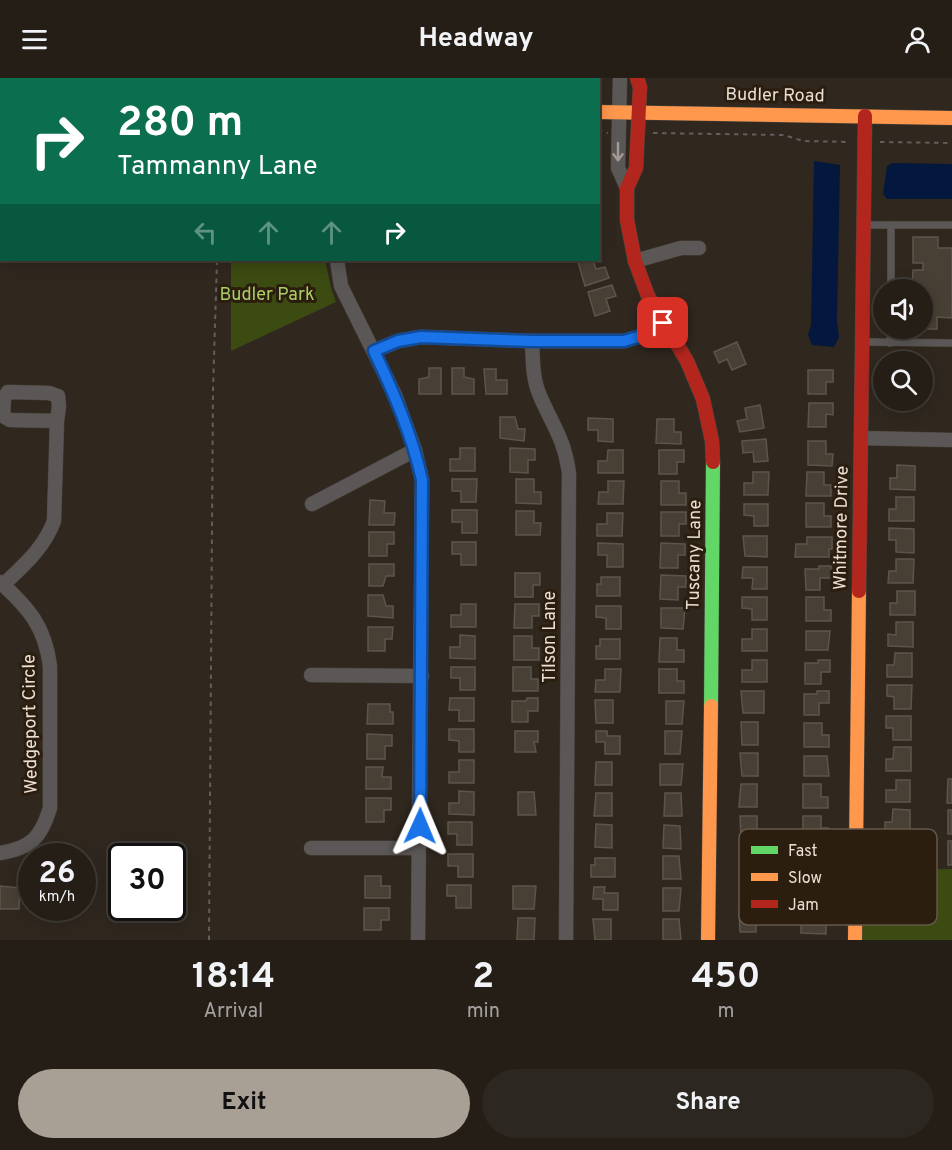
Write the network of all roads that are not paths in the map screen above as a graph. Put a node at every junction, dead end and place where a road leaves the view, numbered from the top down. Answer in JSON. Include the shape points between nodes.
{"nodes":[{"id":1,"x":620,"y":78,"type":"edge"},
{"id":2,"x":637,"y":78,"type":"edge"},
{"id":3,"x":600,"y":112,"type":"edge"},
{"id":4,"x":619,"y":113,"type":"junction"},
{"id":5,"x":637,"y":113,"type":"junction"},
{"id":6,"x":865,"y":116,"type":"junction"},
{"id":7,"x":952,"y":118,"type":"edge"},
{"id":8,"x":627,"y":188,"type":"junction"},
{"id":9,"x":865,"y":225,"type":"junction"},
{"id":10,"x":891,"y":225,"type":"junction"},
{"id":11,"x":952,"y":225,"type":"edge"},
{"id":12,"x":699,"y":248,"type":"dead end"},
{"id":13,"x":337,"y":261,"type":"edge"},
{"id":14,"x":635,"y":261,"type":"junction"},
{"id":15,"x":891,"y":279,"type":"edge"},
{"id":16,"x":663,"y":323,"type":"junction"},
{"id":17,"x":890,"y":339,"type":"edge"},
{"id":18,"x":532,"y":341,"type":"junction"},
{"id":19,"x":862,"y":342,"type":"junction"},
{"id":20,"x":890,"y":342,"type":"junction"},
{"id":21,"x":952,"y":343,"type":"edge"},
{"id":22,"x":374,"y":351,"type":"junction"},
{"id":23,"x":57,"y":421,"type":"dead end"},
{"id":24,"x":861,"y":438,"type":"junction"},
{"id":25,"x":952,"y":440,"type":"edge"},
{"id":26,"x":415,"y":450,"type":"junction"},
{"id":27,"x":312,"y":504,"type":"dead end"},
{"id":28,"x":2,"y":583,"type":"edge"},
{"id":29,"x":310,"y":675,"type":"dead end"},
{"id":30,"x":422,"y":676,"type":"junction"},
{"id":31,"x":856,"y":829,"type":"edge"},
{"id":32,"x":311,"y":848,"type":"dead end"},
{"id":33,"x":419,"y":848,"type":"junction"},
{"id":34,"x":0,"y":853,"type":"edge"},
{"id":35,"x":855,"y":925,"type":"edge"},
{"id":36,"x":418,"y":940,"type":"edge"},
{"id":37,"x":566,"y":940,"type":"edge"},
{"id":38,"x":708,"y":940,"type":"edge"},
{"id":39,"x":855,"y":940,"type":"edge"}],
"edges":[{"from":1,"to":4,"type":"street","name":"Tuscany Lane"},
{"from":2,"to":5,"type":"street","name":"Tuscany Lane"},
{"from":3,"to":4,"type":"street","name":"Budler Road"},
{"from":4,"to":5,"type":"street","name":"Budler Road"},
{"from":4,"to":8,"type":"street","name":"Tuscany Lane","one_way":true,"via":[[618,168]]},
{"from":5,"to":6,"type":"street","name":"Budler Road"},
{"from":5,"to":8,"type":"street","name":"Tuscany Lane","via":[[636,168]]},
{"from":6,"to":7,"type":"street","name":"Budler Road"},
{"from":6,"to":9,"type":"street","name":"Whitmore Drive"},
{"from":8,"to":14,"type":"street","name":"Tuscany Lane","via":[[627,220]]},
{"from":9,"to":10,"type":"lane"},
{"from":9,"to":19,"type":"street","name":"Whitmore Drive"},
{"from":10,"to":11,"type":"lane"},
{"from":10,"to":15,"type":"lane"},
{"from":12,"to":14,"type":"street","via":[[681,248]]},
{"from":13,"to":22,"type":"street","via":[[341,286]]},
{"from":14,"to":16,"type":"street","name":"Tuscany Lane"},
{"from":16,"to":18,"type":"street","via":[[648,334],[624,341]]},
{"from":16,"to":38,"type":"street","name":"Tuscany Lane","via":[[699,389],[712,441]]},
{"from":17,"to":20,"type":"lane"},
{"from":18,"to":22,"type":"street","via":[[421,337]]},
{"from":18,"to":37,"type":"street","name":"Tilson Lane","via":[[535,381],[564,446],[569,474]]},
{"from":19,"to":20,"type":"lane"},
{"from":19,"to":24,"type":"street","name":"Whitmore Drive"},
{"from":20,"to":21,"type":"lane"},
{"from":22,"to":26,"type":"street"},
{"from":23,"to":28,"type":"street","via":[[54,521],[41,547]]},
{"from":24,"to":25,"type":"street"},
{"from":24,"to":31,"type":"street","name":"Whitmore Drive"},
{"from":26,"to":27,"type":"street"},
{"from":26,"to":30,"type":"street","via":[[423,501]]},
{"from":28,"to":34,"type":"street","name":"Wedgeport Circle","via":[[37,621],[48,644],[50,808],[44,828],[33,841],[20,849]]},
{"from":29,"to":30,"type":"street"},
{"from":30,"to":33,"type":"street"},
{"from":32,"to":33,"type":"street"},
{"from":33,"to":36,"type":"street"},
{"from":35,"to":39,"type":"street","name":"Whitmore Drive"}]}
